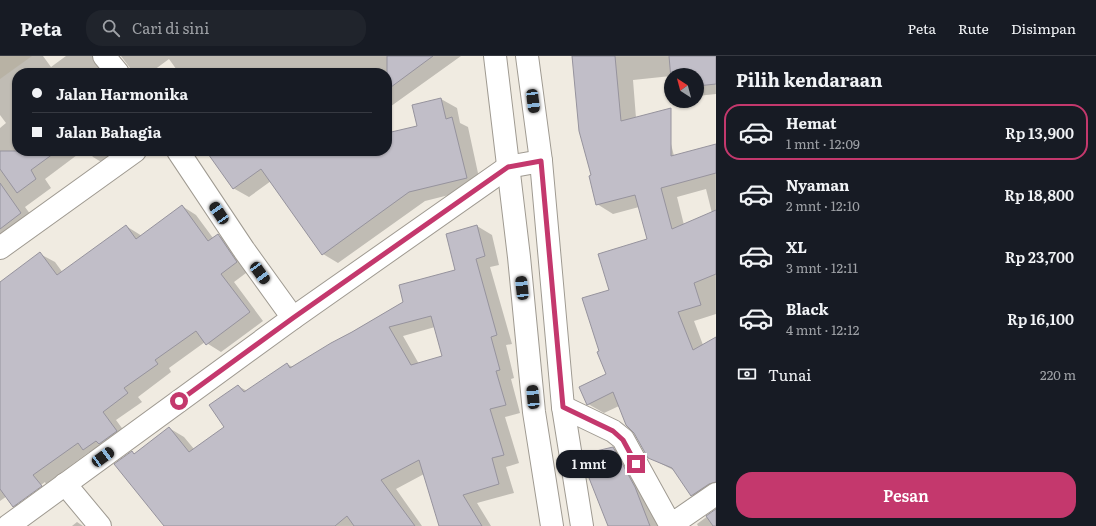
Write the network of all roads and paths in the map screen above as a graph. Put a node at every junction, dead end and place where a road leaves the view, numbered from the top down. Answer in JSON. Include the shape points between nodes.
{"nodes":[{"id":1,"x":104,"y":56,"type":"edge"},
{"id":2,"x":495,"y":56,"type":"edge"},
{"id":3,"x":528,"y":56,"type":"edge"},
{"id":4,"x":114,"y":68,"type":"edge"},
{"id":5,"x":128,"y":156,"type":"edge"},
{"id":6,"x":181,"y":156,"type":"edge"},
{"id":7,"x":541,"y":161,"type":"junction"},
{"id":8,"x":508,"y":167,"type":"junction"},
{"id":9,"x":0,"y":248,"type":"edge"},
{"id":10,"x":293,"y":318,"type":"junction"},
{"id":11,"x":563,"y":407,"type":"junction"},
{"id":12,"x":65,"y":484,"type":"junction"},
{"id":13,"x":716,"y":494,"type":"edge"},
{"id":14,"x":8,"y":526,"type":"edge"},
{"id":15,"x":100,"y":526,"type":"edge"},
{"id":16,"x":552,"y":526,"type":"edge"},
{"id":17,"x":582,"y":526,"type":"edge"},
{"id":18,"x":671,"y":526,"type":"edge"}],
"edges":[{"from":1,"to":4,"type":"street"},
{"from":2,"to":8,"type":"street"},
{"from":3,"to":7,"type":"street"},
{"from":5,"to":9,"type":"street"},
{"from":6,"to":10,"type":"street"},
{"from":7,"to":8,"type":"street"},
{"from":7,"to":11,"type":"street"},
{"from":8,"to":10,"type":"street"},
{"from":8,"to":16,"type":"street","via":[[534,412]]},
{"from":10,"to":12,"type":"street"},
{"from":11,"to":17,"type":"street"},
{"from":11,"to":18,"type":"street","via":[[613,431],[623,440]]},
{"from":12,"to":14,"type":"street"},
{"from":12,"to":15,"type":"street"},
{"from":13,"to":18,"type":"street"}]}
